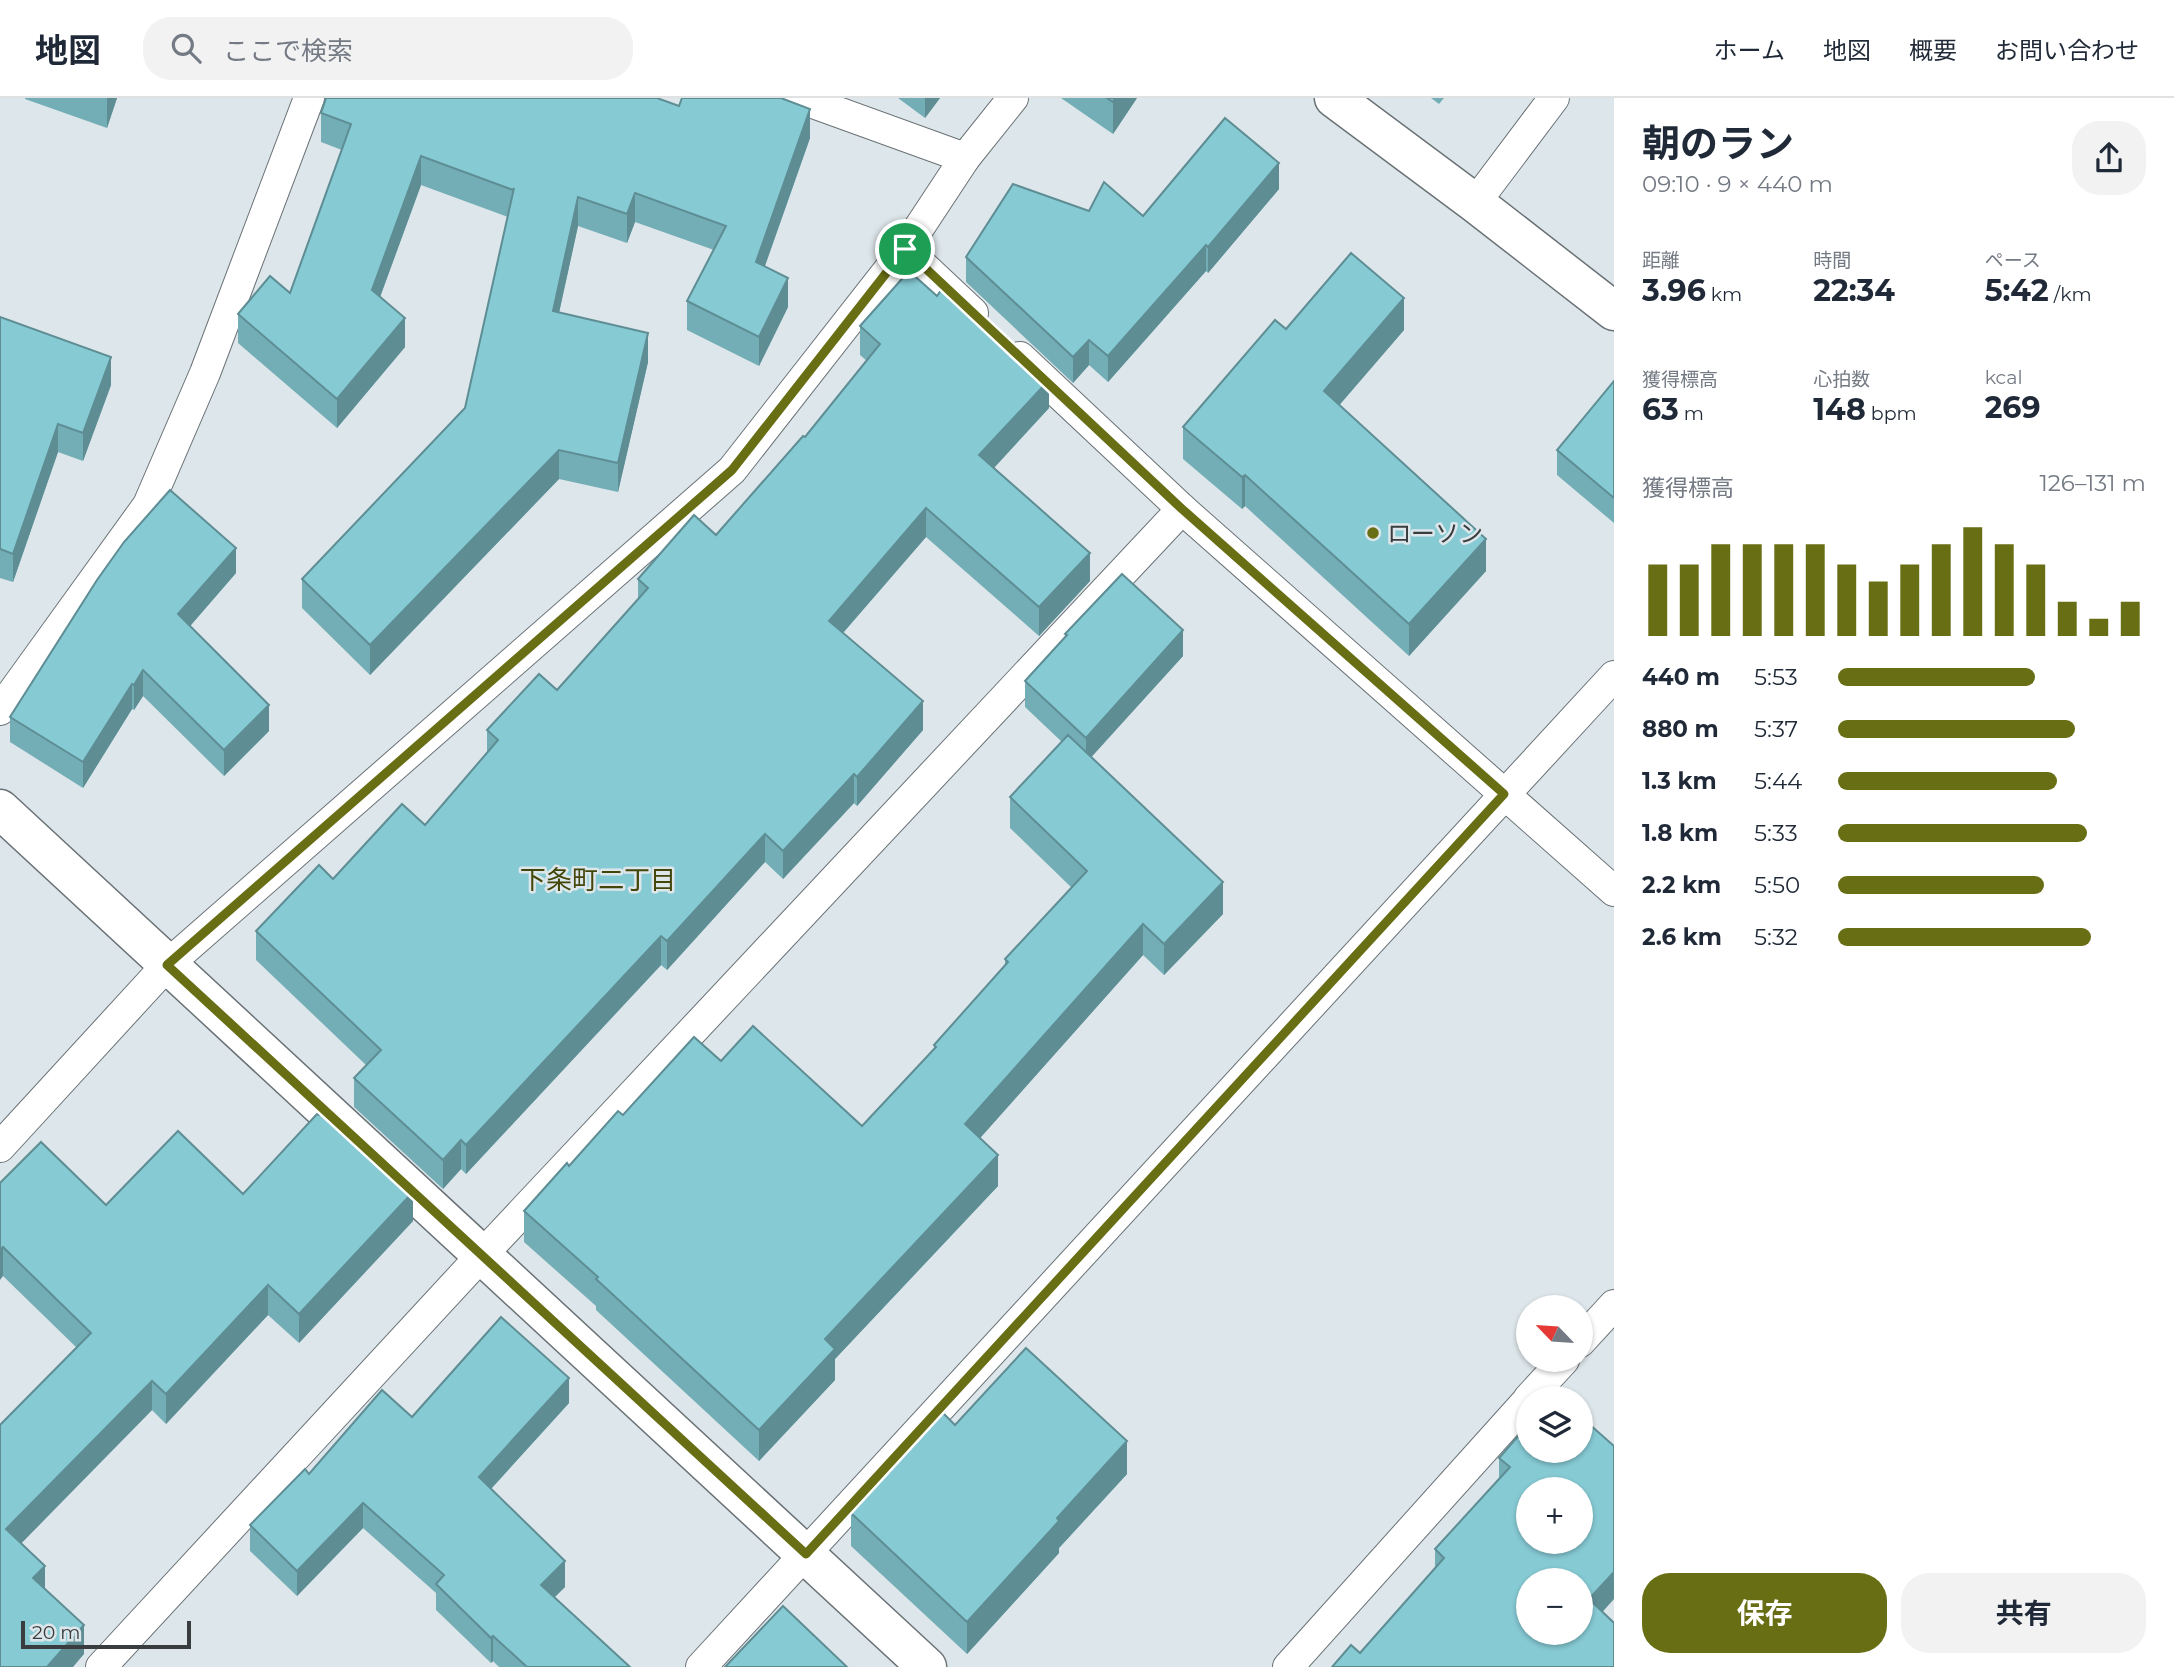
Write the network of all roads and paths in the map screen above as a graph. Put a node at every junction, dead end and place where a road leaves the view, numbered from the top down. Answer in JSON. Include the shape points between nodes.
{"nodes":[{"id":1,"x":309,"y":98,"type":"edge"},
{"id":2,"x":799,"y":98,"type":"edge"},
{"id":3,"x":1013,"y":98,"type":"edge"},
{"id":4,"x":1334,"y":98,"type":"edge"},
{"id":5,"x":1554,"y":98,"type":"edge"},
{"id":6,"x":965,"y":159,"type":"junction"},
{"id":7,"x":1475,"y":203,"type":"junction"},
{"id":8,"x":905,"y":249,"type":"junction"},
{"id":9,"x":1614,"y":311,"type":"edge"},
{"id":10,"x":1182,"y":509,"type":"junction"},
{"id":11,"x":1614,"y":676,"type":"edge"},
{"id":12,"x":0,"y":710,"type":"edge"},
{"id":13,"x":1504,"y":794,"type":"junction"},
{"id":14,"x":0,"y":810,"type":"edge"},
{"id":15,"x":1614,"y":891,"type":"edge"},
{"id":16,"x":167,"y":965,"type":"junction"},
{"id":17,"x":0,"y":1147,"type":"edge"},
{"id":18,"x":482,"y":1255,"type":"junction"},
{"id":19,"x":1614,"y":1305,"type":"edge"},
{"id":20,"x":1593,"y":1328,"type":"edge"},
{"id":21,"x":1553,"y":1372,"type":"edge"},
{"id":22,"x":1540,"y":1386,"type":"edge"},
{"id":23,"x":1516,"y":1412,"type":"edge"},
{"id":24,"x":806,"y":1554,"type":"junction"},
{"id":25,"x":101,"y":1667,"type":"edge"},
{"id":26,"x":701,"y":1667,"type":"edge"},
{"id":27,"x":927,"y":1667,"type":"edge"},
{"id":28,"x":1288,"y":1667,"type":"edge"}],
"edges":[{"from":1,"to":12,"type":"lane","via":[[205,373],[148,505]]},
{"from":2,"to":6,"type":"lane"},
{"from":3,"to":6,"type":"lane"},
{"from":4,"to":7,"type":"street"},
{"from":5,"to":7,"type":"lane"},
{"from":6,"to":8,"type":"lane"},
{"from":7,"to":9,"type":"street"},
{"from":8,"to":10,"type":"lane"},
{"from":8,"to":16,"type":"lane","via":[[732,470]]},
{"from":10,"to":13,"type":"lane"},
{"from":10,"to":18,"type":"lane"},
{"from":11,"to":13,"type":"lane"},
{"from":13,"to":15,"type":"lane"},
{"from":13,"to":24,"type":"lane"},
{"from":14,"to":16,"type":"street"},
{"from":16,"to":17,"type":"lane"},
{"from":16,"to":18,"type":"street"},
{"from":18,"to":24,"type":"street"},
{"from":18,"to":25,"type":"lane"},
{"from":19,"to":20,"type":"lane"},
{"from":21,"to":22,"type":"lane"},
{"from":23,"to":28,"type":"lane"},
{"from":24,"to":26,"type":"lane"},
{"from":24,"to":27,"type":"street"}]}
